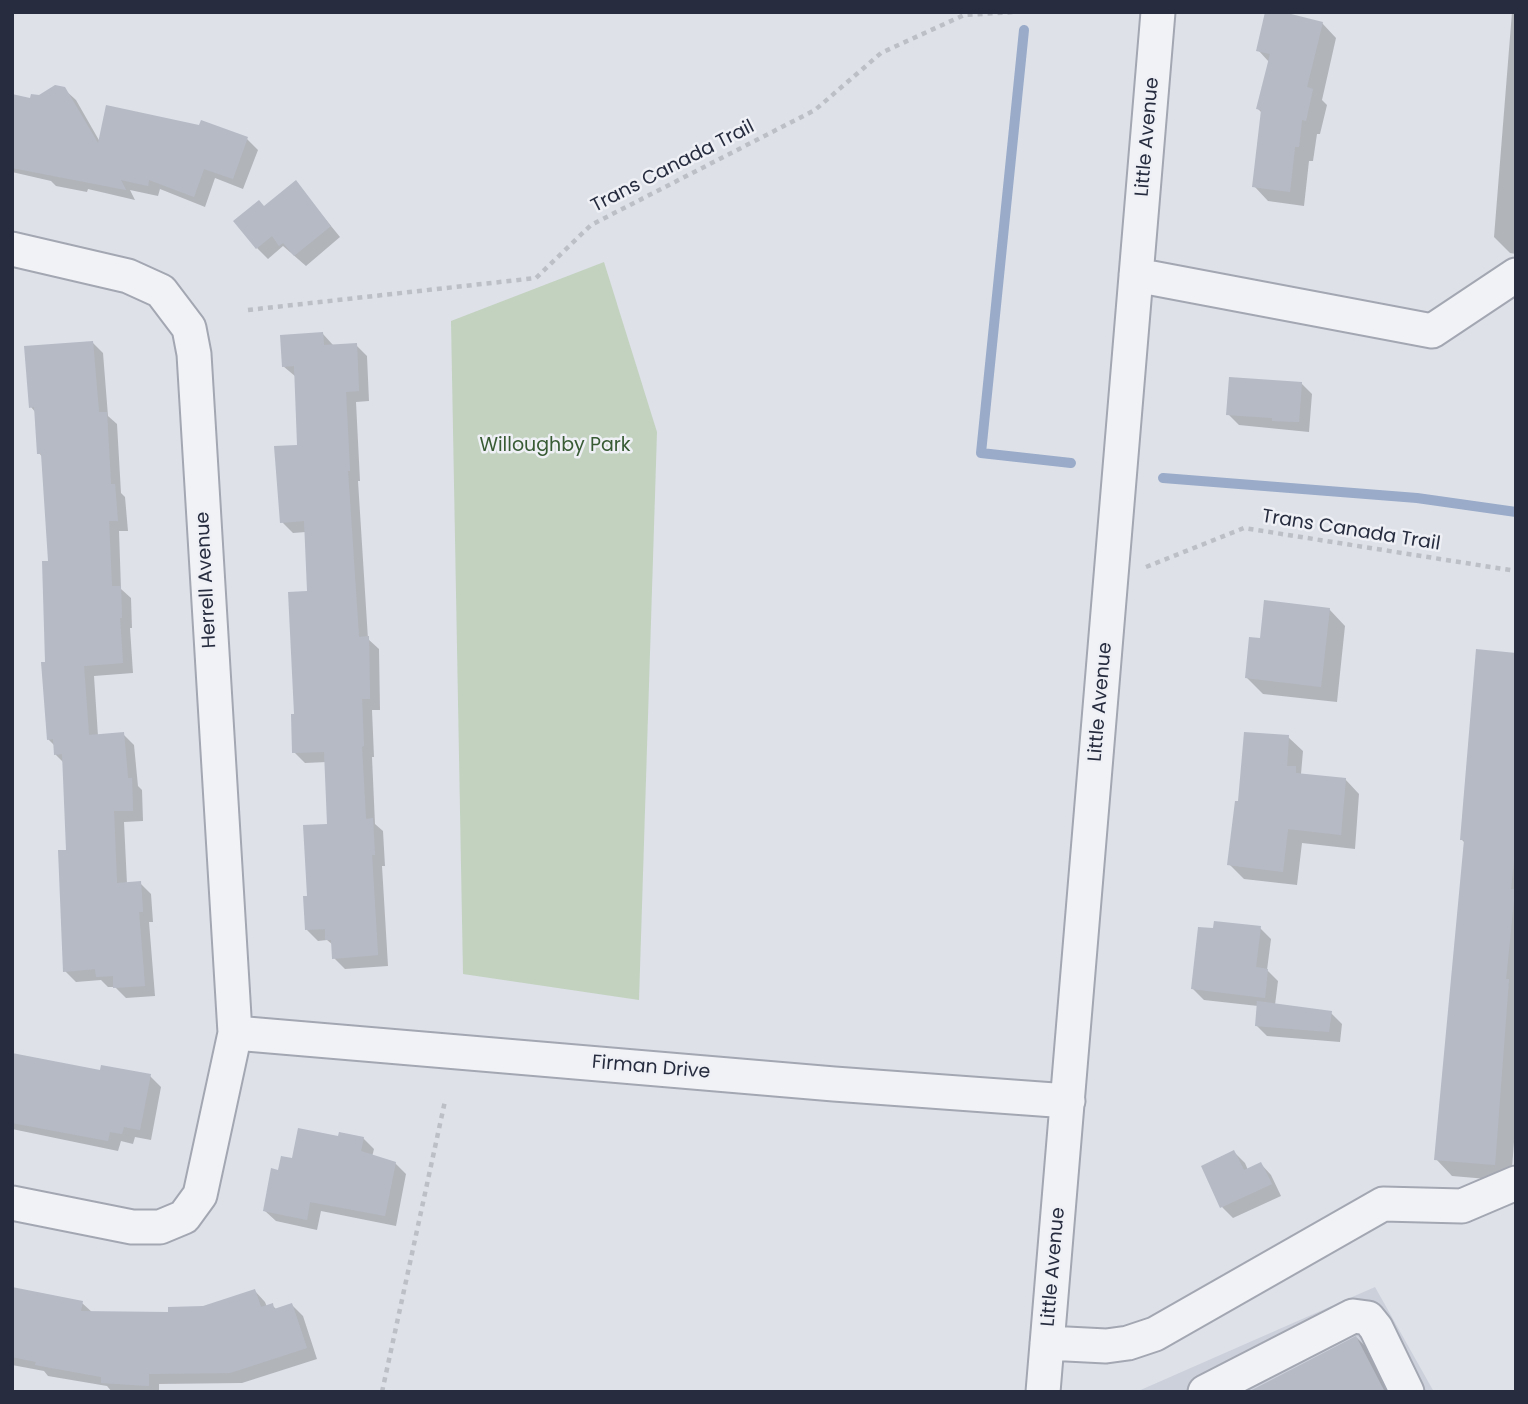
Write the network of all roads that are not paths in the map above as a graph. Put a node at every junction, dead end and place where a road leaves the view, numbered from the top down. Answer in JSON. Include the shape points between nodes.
{"nodes":[{"id":1,"x":1158,"y":12,"type":"edge"},
{"id":2,"x":12,"y":249,"type":"edge"},
{"id":3,"x":1136,"y":275,"type":"junction"},
{"id":4,"x":1516,"y":275,"type":"edge"},
{"id":5,"x":234,"y":1033,"type":"junction"},
{"id":6,"x":1068,"y":1101,"type":"junction"},
{"id":7,"x":1516,"y":1183,"type":"edge"},
{"id":8,"x":12,"y":1203,"type":"edge"},
{"id":9,"x":1047,"y":1343,"type":"junction"},
{"id":10,"x":1043,"y":1392,"type":"edge"},
{"id":11,"x":1205,"y":1392,"type":"edge"},
{"id":12,"x":1407,"y":1392,"type":"edge"}],
"edges":[{"from":1,"to":3,"type":"street","name":"Little Avenue"},
{"from":2,"to":5,"type":"street","name":"Herrell Avenue","via":[[128,276],[160,291],[189,328]]},
{"from":3,"to":4,"type":"street","via":[[1432,331]]},
{"from":3,"to":6,"type":"street","name":"Little Avenue"},
{"from":5,"to":6,"type":"street","name":"Firman Drive"},
{"from":5,"to":8,"type":"street","name":"Herrell Avenue","via":[[201,1195],[184,1217],[160,1227],[132,1227]]},
{"from":6,"to":9,"type":"street","name":"Little Avenue"},
{"from":7,"to":9,"type":"street","via":[[1462,1206],[1383,1204],[1155,1334],[1106,1346]]},
{"from":9,"to":10,"type":"street","name":"Little Avenue"},
{"from":11,"to":12,"type":"street","via":[[1353,1316],[1368,1318],[1376,1328]]}]}
